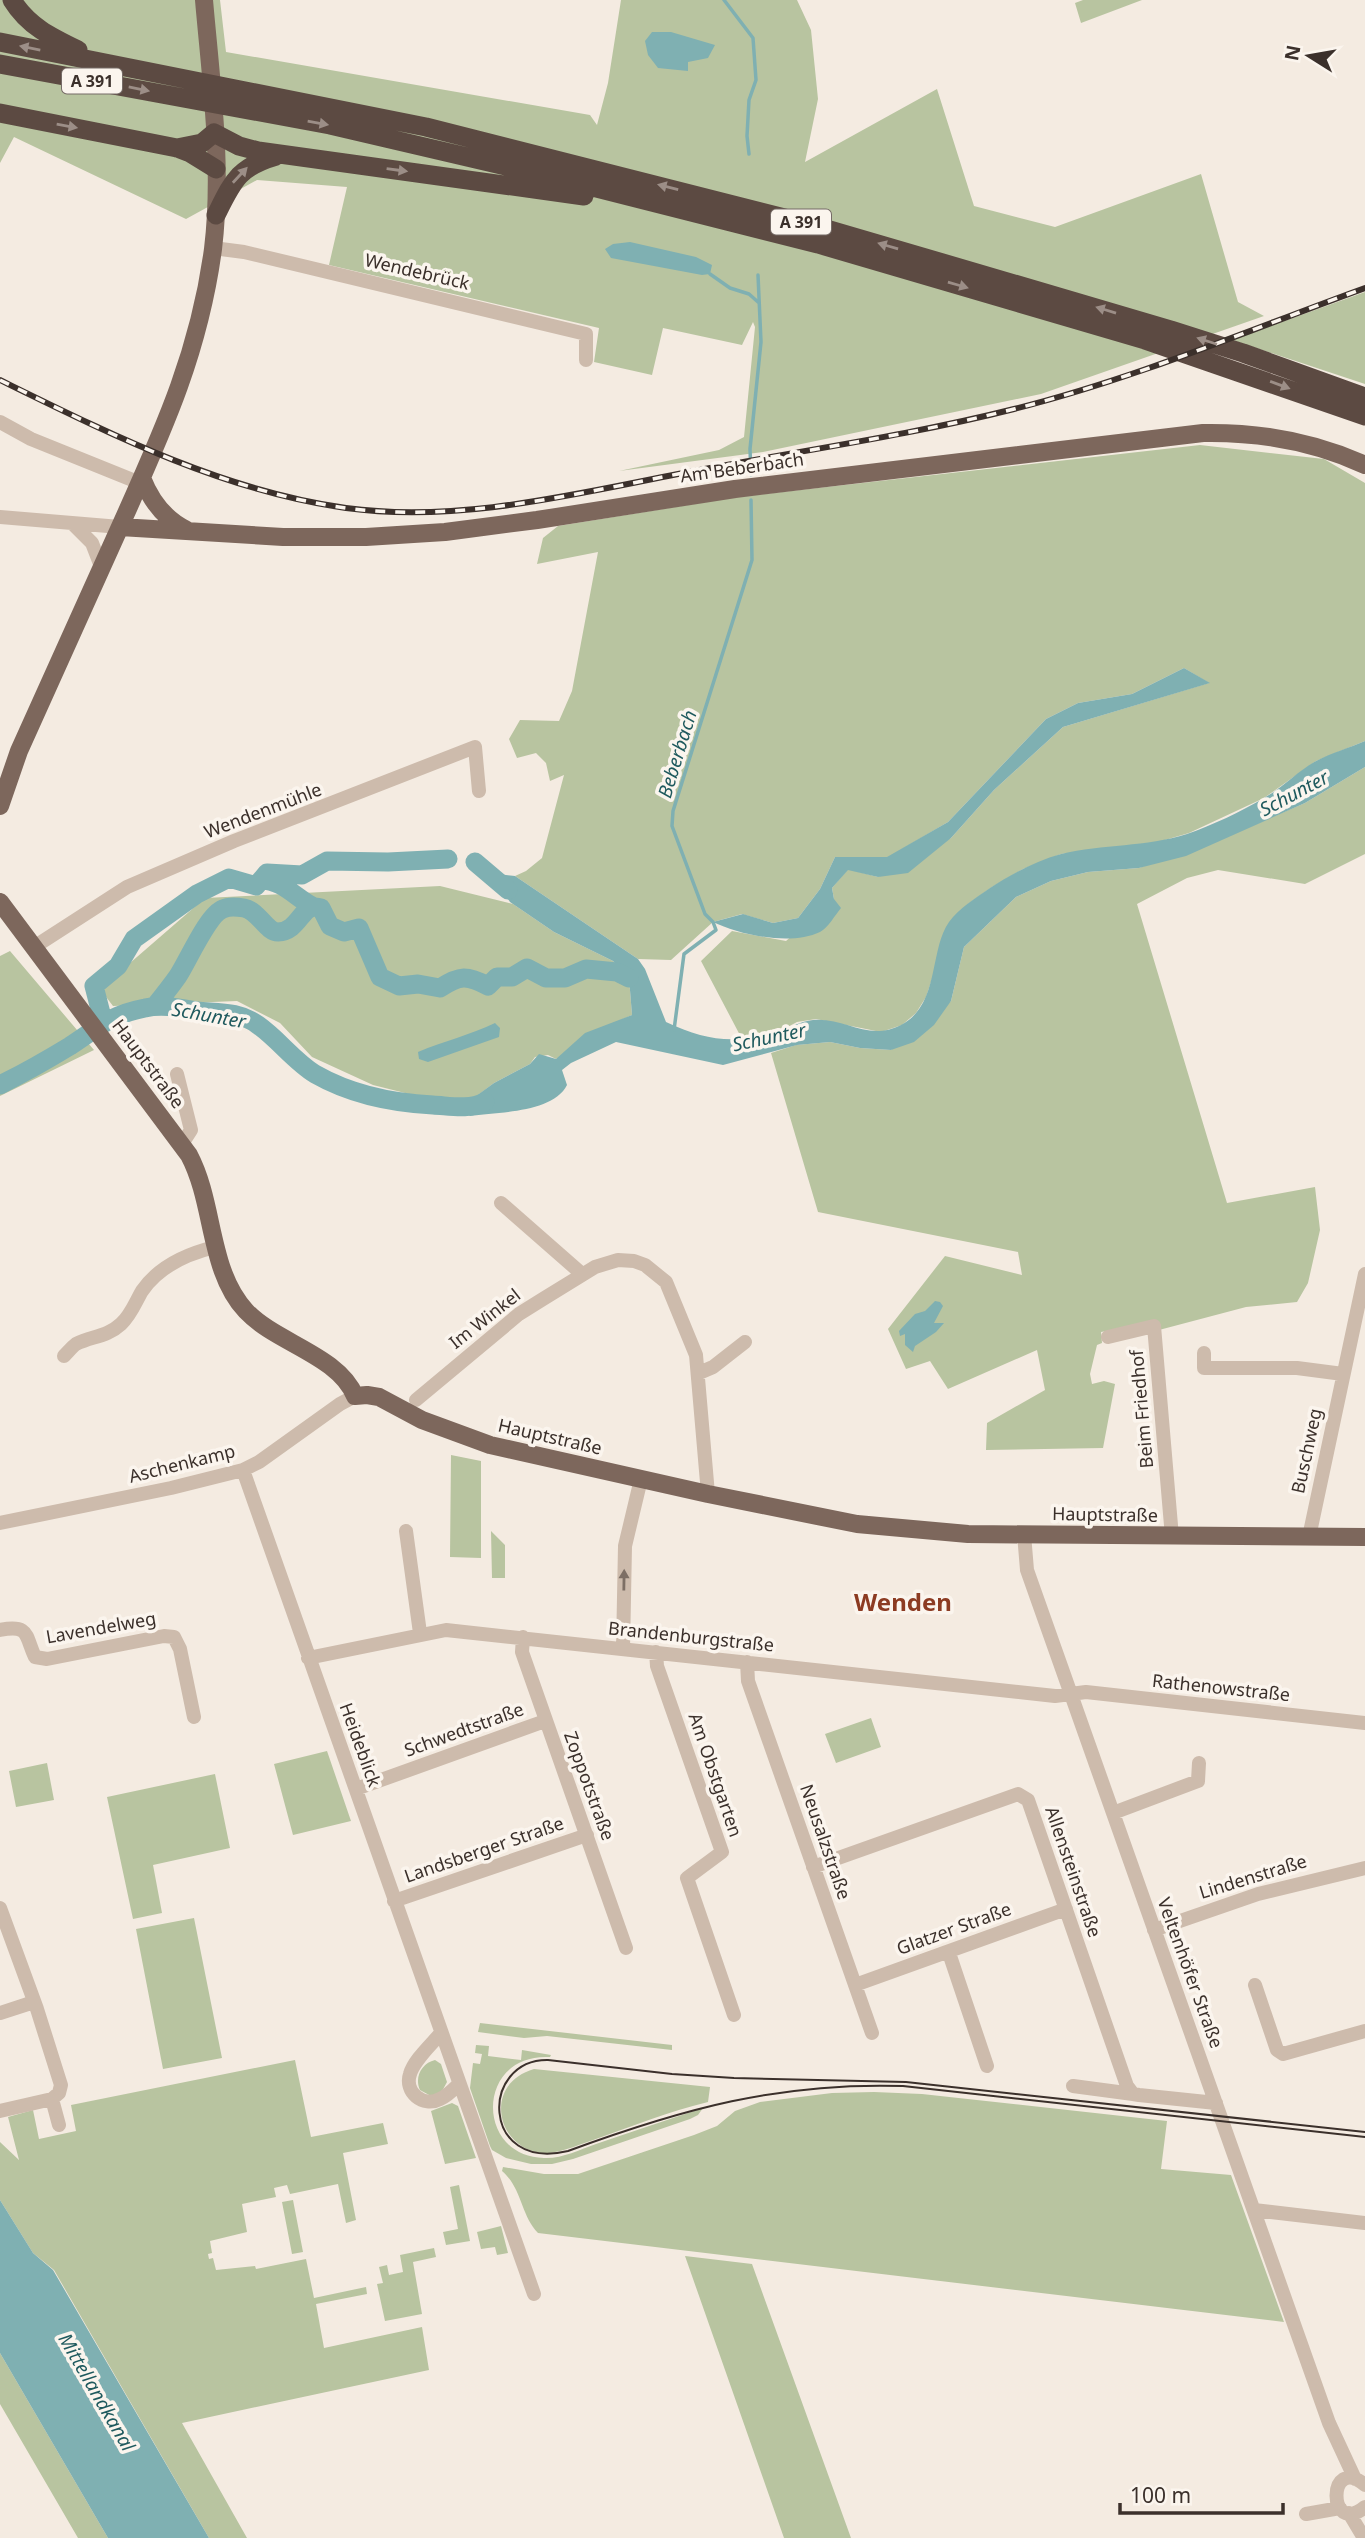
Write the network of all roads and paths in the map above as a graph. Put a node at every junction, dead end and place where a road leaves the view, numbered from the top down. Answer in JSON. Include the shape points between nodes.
{"nodes":[{"id":1,"x":12,"y":0,"type":"edge"},
{"id":2,"x":204,"y":0,"type":"edge"},
{"id":3,"x":0,"y":42,"type":"edge"},
{"id":4,"x":108,"y":63,"type":"junction"},
{"id":5,"x":0,"y":64,"type":"edge"},
{"id":6,"x":251,"y":101,"type":"junction"},
{"id":7,"x":0,"y":113,"type":"edge"},
{"id":8,"x":215,"y":133,"type":"junction"},
{"id":9,"x":177,"y":148,"type":"junction"},
{"id":10,"x":280,"y":154,"type":"junction"},
{"id":11,"x":216,"y":169,"type":"junction"},
{"id":12,"x":216,"y":215,"type":"junction"},
{"id":13,"x":703,"y":215,"type":"junction"},
{"id":14,"x":213,"y":248,"type":"junction"},
{"id":15,"x":586,"y":360,"type":"dead end"},
{"id":16,"x":1365,"y":397,"type":"edge"},
{"id":17,"x":1365,"y":416,"type":"edge"},
{"id":18,"x":0,"y":422,"type":"edge"},
{"id":19,"x":1365,"y":464,"type":"edge"},
{"id":20,"x":141,"y":481,"type":"junction"},
{"id":21,"x":0,"y":517,"type":"edge"},
{"id":22,"x":72,"y":523,"type":"junction"},
{"id":23,"x":120,"y":527,"type":"junction"},
{"id":24,"x":194,"y":533,"type":"junction"},
{"id":25,"x":102,"y":569,"type":"junction"},
{"id":26,"x":480,"y":791,"type":"dead end"},
{"id":27,"x":0,"y":806,"type":"edge"},
{"id":28,"x":0,"y":902,"type":"edge"},
{"id":29,"x":34,"y":947,"type":"junction"},
{"id":30,"x":177,"y":1074,"type":"dead end"},
{"id":31,"x":182,"y":1144,"type":"junction"},
{"id":32,"x":501,"y":1203,"type":"dead end"},
{"id":33,"x":215,"y":1247,"type":"junction"},
{"id":34,"x":1365,"y":1274,"type":"edge"},
{"id":35,"x":582,"y":1275,"type":"junction"},
{"id":36,"x":1108,"y":1337,"type":"dead end"},
{"id":37,"x":746,"y":1342,"type":"dead end"},
{"id":38,"x":1204,"y":1353,"type":"dead end"},
{"id":39,"x":64,"y":1356,"type":"dead end"},
{"id":40,"x":699,"y":1373,"type":"junction"},
{"id":41,"x":1343,"y":1374,"type":"junction"},
{"id":42,"x":355,"y":1396,"type":"junction"},
{"id":43,"x":416,"y":1400,"type":"dead end"},
{"id":44,"x":243,"y":1470,"type":"junction"},
{"id":45,"x":641,"y":1479,"type":"junction"},
{"id":46,"x":709,"y":1494,"type":"junction"},
{"id":47,"x":0,"y":1523,"type":"edge"},
{"id":48,"x":406,"y":1531,"type":"dead end"},
{"id":49,"x":1024,"y":1534,"type":"junction"},
{"id":50,"x":1172,"y":1537,"type":"junction"},
{"id":51,"x":1309,"y":1537,"type":"junction"},
{"id":52,"x":1365,"y":1537,"type":"edge"},
{"id":53,"x":6,"y":1628,"type":"edge"},
{"id":54,"x":420,"y":1633,"type":"junction"},
{"id":55,"x":523,"y":1637,"type":"junction"},
{"id":56,"x":623,"y":1649,"type":"junction"},
{"id":57,"x":656,"y":1652,"type":"junction"},
{"id":58,"x":308,"y":1658,"type":"junction"},
{"id":59,"x":747,"y":1662,"type":"junction"},
{"id":60,"x":1072,"y":1695,"type":"junction"},
{"id":61,"x":194,"y":1717,"type":"dead end"},
{"id":62,"x":545,"y":1721,"type":"junction"},
{"id":63,"x":1365,"y":1723,"type":"edge"},
{"id":64,"x":1199,"y":1763,"type":"dead end"},
{"id":65,"x":356,"y":1789,"type":"junction"},
{"id":66,"x":1113,"y":1813,"type":"junction"},
{"id":67,"x":587,"y":1835,"type":"junction"},
{"id":68,"x":813,"y":1867,"type":"junction"},
{"id":69,"x":1365,"y":1868,"type":"edge"},
{"id":70,"x":394,"y":1901,"type":"junction"},
{"id":71,"x":1066,"y":1909,"type":"junction"},
{"id":72,"x":2,"y":1917,"type":"edge"},
{"id":73,"x":1154,"y":1930,"type":"junction"},
{"id":74,"x":626,"y":1948,"type":"dead end"},
{"id":75,"x":949,"y":1953,"type":"junction"},
{"id":76,"x":855,"y":1985,"type":"junction"},
{"id":77,"x":1255,"y":1985,"type":"dead end"},
{"id":78,"x":34,"y":2002,"type":"junction"},
{"id":79,"x":0,"y":2012,"type":"edge"},
{"id":80,"x":734,"y":2015,"type":"dead end"},
{"id":81,"x":1365,"y":2031,"type":"edge"},
{"id":82,"x":872,"y":2033,"type":"dead end"},
{"id":83,"x":440,"y":2034,"type":"junction"},
{"id":84,"x":987,"y":2066,"type":"dead end"},
{"id":85,"x":458,"y":2085,"type":"junction"},
{"id":86,"x":1073,"y":2086,"type":"dead end"},
{"id":87,"x":1133,"y":2094,"type":"junction"},
{"id":88,"x":52,"y":2099,"type":"junction"},
{"id":89,"x":1216,"y":2103,"type":"junction"},
{"id":90,"x":0,"y":2111,"type":"edge"},
{"id":91,"x":59,"y":2125,"type":"dead end"},
{"id":92,"x":1254,"y":2210,"type":"junction"},
{"id":93,"x":1365,"y":2222,"type":"edge"},
{"id":94,"x":534,"y":2294,"type":"dead end"},
{"id":95,"x":1329,"y":2423,"type":"junction"},
{"id":96,"x":1360,"y":2482,"type":"edge"},
{"id":97,"x":1341,"y":2500,"type":"junction"},
{"id":98,"x":1365,"y":2507,"type":"edge"},
{"id":99,"x":1364,"y":2538,"type":"edge"}],
"edges":[{"from":1,"to":4,"type":"highway","via":[[38,30]]},
{"from":2,"to":8,"type":"main road"},
{"from":4,"to":3,"type":"highway","number":"A 391","one_way":true},
{"from":4,"to":6,"type":"highway","number":"A 391","via":[[182,78]]},
{"from":5,"to":6,"type":"highway","number":"A 391","one_way":true,"via":[[184,98]]},
{"from":6,"to":13,"type":"highway","number":"A 391","one_way":true,"via":[[331,125]]},
{"from":16,"to":6,"type":"highway","number":"A 391","one_way":true,"via":[[1171,330],[808,223],[439,130]]},
{"from":7,"to":9,"type":"highway","one_way":true},
{"from":8,"to":9,"type":"highway","via":[[202,143]]},
{"from":8,"to":10,"type":"highway","via":[[239,146]]},
{"from":8,"to":11,"type":"main road"},
{"from":9,"to":11,"type":"highway"},
{"from":12,"to":10,"type":"highway","one_way":true,"via":[[238,175],[253,163]]},
{"from":10,"to":13,"type":"highway","one_way":true},
{"from":11,"to":12,"type":"main road"},
{"from":12,"to":14,"type":"main road"},
{"from":13,"to":17,"type":"highway","number":"A 391","one_way":true,"via":[[1145,340]]},
{"from":14,"to":15,"type":"street","name":"Wendebrück","via":[[586,334]]},
{"from":14,"to":20,"type":"main road","via":[[188,364]]},
{"from":18,"to":20,"type":"street","via":[[31,439]]},
{"from":19,"to":24,"type":"main road","name":"Am Beberbach","via":[[1284,438],[1203,433],[735,489],[469,530],[326,538]]},
{"from":20,"to":23,"type":"main road"},
{"from":20,"to":24,"type":"main road","via":[[158,509]]},
{"from":21,"to":22,"type":"street"},
{"from":22,"to":23,"type":"street"},
{"from":22,"to":25,"type":"street","via":[[92,543]]},
{"from":23,"to":24,"type":"main road","name":"Am Beberbach"},
{"from":23,"to":25,"type":"main road"},
{"from":25,"to":27,"type":"main road","via":[[19,751]]},
{"from":26,"to":29,"type":"street","name":"Wendenmühle","via":[[475,747],[127,887]]},
{"from":28,"to":29,"type":"main road","name":"Hauptstraße"},
{"from":29,"to":31,"type":"main road","name":"Hauptstraße"},
{"from":30,"to":31,"type":"street","via":[[191,1130]]},
{"from":31,"to":33,"type":"main road","name":"Hauptstraße","via":[[202,1185]]},
{"from":32,"to":35,"type":"street"},
{"from":33,"to":39,"type":"street","via":[[160,1270],[120,1325],[76,1345]]},
{"from":33,"to":42,"type":"main road","name":"Hauptstraße","via":[[226,1281],[245,1310],[334,1369]]},
{"from":34,"to":41,"type":"street","name":"Buschweg"},
{"from":35,"to":40,"type":"street","name":"Im Winkel","via":[[618,1260],[634,1261],[656,1273],[675,1300]]},
{"from":35,"to":43,"type":"street","name":"Im Winkel","via":[[519,1314]]},
{"from":36,"to":50,"type":"street","name":"Beim Friedhof","via":[[1154,1326]]},
{"from":37,"to":40,"type":"street"},
{"from":38,"to":41,"type":"street","via":[[1204,1368],[1297,1368]]},
{"from":40,"to":46,"type":"street","name":"Im Winkel"},
{"from":41,"to":51,"type":"street","name":"Buschweg"},
{"from":42,"to":44,"type":"street","name":"Aschenkamp"},
{"from":42,"to":45,"type":"main road","name":"Hauptstraße","via":[[379,1397],[443,1430],[490,1445]]},
{"from":44,"to":47,"type":"street","name":"Aschenkamp"},
{"from":44,"to":58,"type":"street","name":"Heideblick"},
{"from":45,"to":46,"type":"main road","name":"Hauptstraße"},
{"from":56,"to":45,"type":"street","one_way":true,"via":[[625,1546]]},
{"from":46,"to":49,"type":"main road","name":"Hauptstraße","via":[[857,1524],[939,1533]]},
{"from":48,"to":54,"type":"street"},
{"from":49,"to":50,"type":"main road","name":"Hauptstraße"},
{"from":49,"to":60,"type":"street","name":"Veltenhöfer Straße","via":[[1027,1570]]},
{"from":50,"to":51,"type":"main road","name":"Hauptstraße"},
{"from":51,"to":52,"type":"main road","name":"Hauptstraße"},
{"from":53,"to":61,"type":"street","name":"Lavendelweg","via":[[26,1633],[35,1657],[47,1659],[174,1637]]},
{"from":54,"to":55,"type":"street","name":"Brandenburgstraße","via":[[446,1630]]},
{"from":54,"to":58,"type":"street","name":"Brandenburgstraße"},
{"from":55,"to":56,"type":"street","name":"Brandenburgstraße"},
{"from":55,"to":62,"type":"street","name":"Zoppotstraße","via":[[522,1652]]},
{"from":56,"to":57,"type":"street","name":"Brandenburgstraße"},
{"from":57,"to":59,"type":"street","name":"Brandenburgstraße"},
{"from":57,"to":80,"type":"street","name":"Am Obstgarten","via":[[722,1852],[687,1878]]},
{"from":58,"to":65,"type":"street","name":"Heideblick"},
{"from":59,"to":60,"type":"street","name":"Brandenburgstraße"},
{"from":59,"to":68,"type":"street","name":"Neusalzstraße","via":[[748,1681]]},
{"from":60,"to":63,"type":"street","name":"Rathenowstraße","via":[[1086,1692]]},
{"from":60,"to":66,"type":"street","name":"Veltenhöfer Straße"},
{"from":62,"to":65,"type":"street","name":"Schwedtstraße"},
{"from":62,"to":67,"type":"street","name":"Zoppotstraße"},
{"from":64,"to":66,"type":"street","via":[[1198,1782]]},
{"from":65,"to":70,"type":"street","name":"Heideblick"},
{"from":66,"to":73,"type":"street","name":"Veltenhöfer Straße"},
{"from":67,"to":70,"type":"street","name":"Landsberger Straße"},
{"from":67,"to":74,"type":"street","name":"Zoppotstraße"},
{"from":68,"to":71,"type":"street","name":"Allensteinstraße","via":[[1018,1794],[1028,1800]]},
{"from":68,"to":76,"type":"street","name":"Neusalzstraße"},
{"from":69,"to":73,"type":"street","name":"Lindenstraße","via":[[1258,1894]]},
{"from":70,"to":83,"type":"street","name":"Heideblick"},
{"from":71,"to":75,"type":"street","name":"Glatzer Straße"},
{"from":71,"to":87,"type":"street","name":"Allensteinstraße"},
{"from":72,"to":78,"type":"street"},
{"from":73,"to":89,"type":"street","name":"Veltenhöfer Straße"},
{"from":75,"to":76,"type":"street","name":"Glatzer Straße"},
{"from":75,"to":84,"type":"street"},
{"from":76,"to":82,"type":"street","name":"Neusalzstraße"},
{"from":77,"to":81,"type":"street","via":[[1280,2053]]},
{"from":78,"to":79,"type":"street"},
{"from":78,"to":88,"type":"street","via":[[61,2085]]},
{"from":83,"to":85,"type":"street","name":"Heideblick"},
{"from":83,"to":85,"type":"street","via":[[413,2066],[410,2086],[415,2096],[428,2102],[441,2099]]},
{"from":85,"to":94,"type":"street","name":"Heideblick"},
{"from":86,"to":87,"type":"street"},
{"from":87,"to":89,"type":"street"},
{"from":88,"to":90,"type":"street"},
{"from":88,"to":91,"type":"street"},
{"from":89,"to":92,"type":"street","name":"Veltenhöfer Straße"},
{"from":92,"to":93,"type":"street"},
{"from":92,"to":95,"type":"street","name":"Veltenhöfer Straße"},
{"from":95,"to":96,"type":"street","name":"Veltenhöfer Straße"},
{"from":95,"to":97,"type":"street","name":"Veltenhöfer Straße"},
{"from":96,"to":97,"type":"street","name":"Veltenhöfer Straße","via":[[1343,2481]]},
{"from":97,"to":98,"type":"street","via":[[1355,2513]]},
{"from":97,"to":99,"type":"street","name":"Veltenhöfer Straße"}]}
